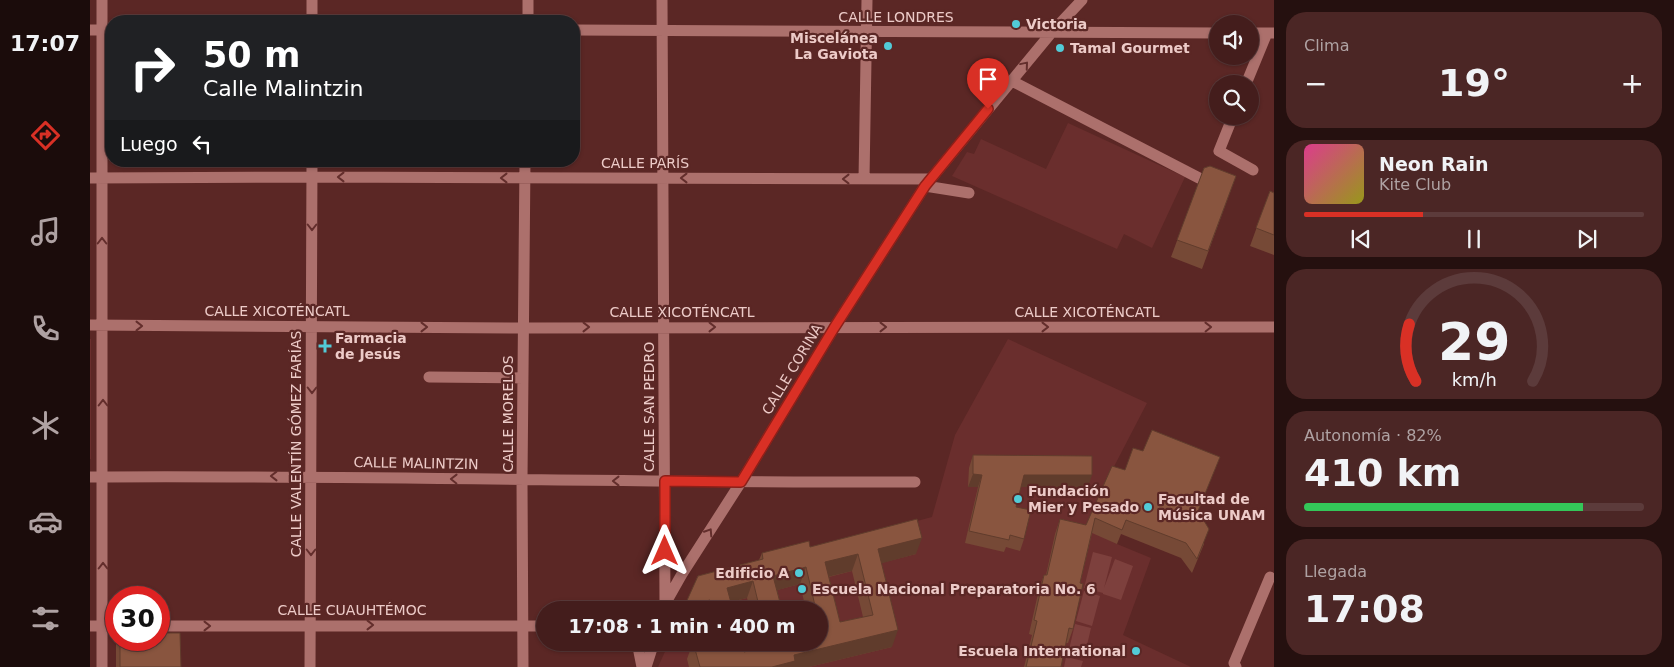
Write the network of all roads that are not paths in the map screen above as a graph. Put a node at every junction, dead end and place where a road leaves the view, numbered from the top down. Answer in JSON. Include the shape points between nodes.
{"nodes":[{"id":1,"x":102,"y":0,"type":"edge"},
{"id":2,"x":312,"y":0,"type":"edge"},
{"id":3,"x":528,"y":0,"type":"edge"},
{"id":4,"x":662,"y":0,"type":"edge"},
{"id":5,"x":868,"y":0,"type":"edge"},
{"id":6,"x":1082,"y":0,"type":"edge"},
{"id":7,"x":312,"y":15,"type":"edge"},
{"id":8,"x":528,"y":15,"type":"edge"},
{"id":9,"x":105,"y":18,"type":"edge"},
{"id":10,"x":90,"y":30,"type":"edge"},
{"id":11,"x":105,"y":30,"type":"edge"},
{"id":12,"x":580,"y":30,"type":"edge"},
{"id":13,"x":662,"y":30,"type":"junction"},
{"id":14,"x":867,"y":32,"type":"junction"},
{"id":15,"x":1052,"y":32,"type":"junction"},
{"id":16,"x":1209,"y":33,"type":"edge"},
{"id":17,"x":1270,"y":33,"type":"edge"},
{"id":18,"x":105,"y":57,"type":"edge"},
{"id":19,"x":1250,"y":75,"type":"edge"},
{"id":20,"x":1017,"y":83,"type":"junction"},
{"id":21,"x":1229,"y":125,"type":"edge"},
{"id":22,"x":312,"y":167,"type":"edge"},
{"id":23,"x":525,"y":167,"type":"edge"},
{"id":24,"x":1253,"y":170,"type":"dead end"},
{"id":25,"x":312,"y":177,"type":"junction"},
{"id":26,"x":96,"y":178,"type":"edge"},
{"id":27,"x":524,"y":178,"type":"junction"},
{"id":28,"x":664,"y":178,"type":"junction"},
{"id":29,"x":1199,"y":178,"type":"edge"},
{"id":30,"x":864,"y":179,"type":"junction"},
{"id":31,"x":927,"y":183,"type":"junction"},
{"id":32,"x":968,"y":193,"type":"dead end"},
{"id":33,"x":90,"y":326,"type":"edge"},
{"id":34,"x":103,"y":326,"type":"junction"},
{"id":35,"x":312,"y":326,"type":"junction"},
{"id":36,"x":664,"y":327,"type":"junction"},
{"id":37,"x":1274,"y":327,"type":"edge"},
{"id":38,"x":524,"y":328,"type":"junction"},
{"id":39,"x":834,"y":328,"type":"junction"},
{"id":40,"x":429,"y":378,"type":"dead end"},
{"id":41,"x":523,"y":378,"type":"junction"},
{"id":42,"x":90,"y":476,"type":"edge"},
{"id":43,"x":103,"y":476,"type":"junction"},
{"id":44,"x":311,"y":476,"type":"junction"},
{"id":45,"x":522,"y":480,"type":"junction"},
{"id":46,"x":665,"y":481,"type":"junction"},
{"id":47,"x":741,"y":482,"type":"junction"},
{"id":48,"x":915,"y":482,"type":"dead end"},
{"id":49,"x":1270,"y":577,"type":"dead end"},
{"id":50,"x":665,"y":601,"type":"edge"},
{"id":51,"x":668,"y":601,"type":"edge"},
{"id":52,"x":310,"y":625,"type":"junction"},
{"id":53,"x":90,"y":626,"type":"edge"},
{"id":54,"x":103,"y":626,"type":"junction"},
{"id":55,"x":170,"y":626,"type":"edge"},
{"id":56,"x":523,"y":626,"type":"junction"},
{"id":57,"x":536,"y":626,"type":"edge"},
{"id":58,"x":640,"y":651,"type":"edge"},
{"id":59,"x":650,"y":651,"type":"edge"},
{"id":60,"x":102,"y":667,"type":"edge"},
{"id":61,"x":310,"y":667,"type":"edge"},
{"id":62,"x":523,"y":667,"type":"edge"},
{"id":63,"x":644,"y":667,"type":"edge"},
{"id":64,"x":1236,"y":667,"type":"edge"}],
"edges":[{"from":1,"to":9,"type":"street"},
{"from":2,"to":7,"type":"street"},
{"from":3,"to":8,"type":"street"},
{"from":4,"to":13,"type":"street","name":"CALLE SAN PEDRO"},
{"from":5,"to":14,"type":"street"},
{"from":6,"to":15,"type":"street","name":"CALLE CORINA"},
{"from":10,"to":11,"type":"street"},
{"from":12,"to":13,"type":"street","name":"CALLE LONDRES"},
{"from":13,"to":14,"type":"street","name":"CALLE LONDRES"},
{"from":13,"to":28,"type":"street","name":"CALLE SAN PEDRO"},
{"from":14,"to":15,"type":"street","name":"CALLE LONDRES"},
{"from":14,"to":30,"type":"street"},
{"from":15,"to":16,"type":"street","name":"CALLE LONDRES"},
{"from":20,"to":15,"type":"street","name":"CALLE CORINA","one_way":true},
{"from":17,"to":19,"type":"street"},
{"from":18,"to":26,"type":"street"},
{"from":20,"to":29,"type":"street"},
{"from":20,"to":31,"type":"street","name":"CALLE CORINA"},
{"from":21,"to":24,"type":"street","via":[[1219,151]]},
{"from":22,"to":25,"type":"street","name":"CALLE VALENTÍN GÓMEZ FARÍAS"},
{"from":23,"to":27,"type":"street","name":"CALLE MORELOS"},
{"from":25,"to":26,"type":"street","name":"CALLE PARÍS"},
{"from":27,"to":25,"type":"street","name":"CALLE PARÍS","one_way":true},
{"from":25,"to":35,"type":"street","name":"CALLE VALENTÍN GÓMEZ FARÍAS","one_way":true},
{"from":34,"to":26,"type":"street","one_way":true},
{"from":27,"to":28,"type":"street","name":"CALLE PARÍS"},
{"from":27,"to":38,"type":"street","name":"CALLE MORELOS"},
{"from":30,"to":28,"type":"street","name":"CALLE PARÍS","one_way":true},
{"from":28,"to":36,"type":"street","name":"CALLE SAN PEDRO"},
{"from":30,"to":31,"type":"street","name":"CALLE PARÍS"},
{"from":31,"to":32,"type":"street","name":"CALLE PARÍS"},
{"from":31,"to":39,"type":"street","name":"CALLE CORINA"},
{"from":33,"to":34,"type":"street","name":"CALLE XICOTÉNCATL"},
{"from":34,"to":35,"type":"street","name":"CALLE XICOTÉNCATL","one_way":true},
{"from":43,"to":34,"type":"street","one_way":true},
{"from":35,"to":38,"type":"street","name":"CALLE XICOTÉNCATL","one_way":true},
{"from":35,"to":44,"type":"street","name":"CALLE VALENTÍN GÓMEZ FARÍAS","one_way":true},
{"from":38,"to":36,"type":"street","name":"CALLE XICOTÉNCATL","one_way":true},
{"from":36,"to":39,"type":"street","name":"CALLE XICOTÉNCATL","one_way":true},
{"from":36,"to":46,"type":"street","name":"CALLE SAN PEDRO"},
{"from":39,"to":37,"type":"street","name":"CALLE XICOTÉNCATL","one_way":true},
{"from":38,"to":41,"type":"street","name":"CALLE MORELOS"},
{"from":39,"to":47,"type":"street","name":"CALLE CORINA"},
{"from":40,"to":41,"type":"street"},
{"from":41,"to":45,"type":"street","name":"CALLE MORELOS"},
{"from":42,"to":43,"type":"street","name":"CALLE MALINTZIN"},
{"from":44,"to":43,"type":"street","name":"CALLE MALINTZIN","one_way":true},
{"from":54,"to":43,"type":"street","one_way":true},
{"from":45,"to":44,"type":"street","name":"CALLE MALINTZIN","one_way":true},
{"from":44,"to":52,"type":"street","name":"CALLE VALENTÍN GÓMEZ FARÍAS","one_way":true},
{"from":46,"to":45,"type":"street","name":"CALLE MALINTZIN","one_way":true},
{"from":45,"to":56,"type":"street","name":"CALLE MORELOS"},
{"from":46,"to":47,"type":"street","name":"CALLE MALINTZIN"},
{"from":46,"to":50,"type":"street","name":"CALLE SAN PEDRO"},
{"from":47,"to":48,"type":"street","name":"CALLE MALINTZIN"},
{"from":51,"to":47,"type":"street","name":"CALLE CORINA","one_way":true},
{"from":49,"to":64,"type":"street","via":[[1234,663]]},
{"from":55,"to":52,"type":"street","name":"CALLE CUAUHTÉMOC","one_way":true},
{"from":52,"to":56,"type":"street","name":"CALLE CUAUHTÉMOC","one_way":true},
{"from":52,"to":61,"type":"street","name":"CALLE VALENTÍN GÓMEZ FARÍAS"},
{"from":53,"to":54,"type":"street"},
{"from":54,"to":60,"type":"street"},
{"from":56,"to":57,"type":"street","name":"CALLE CUAUHTÉMOC"},
{"from":56,"to":62,"type":"street","name":"CALLE MORELOS"},
{"from":58,"to":63,"type":"street"},
{"from":59,"to":63,"type":"street"}]}
